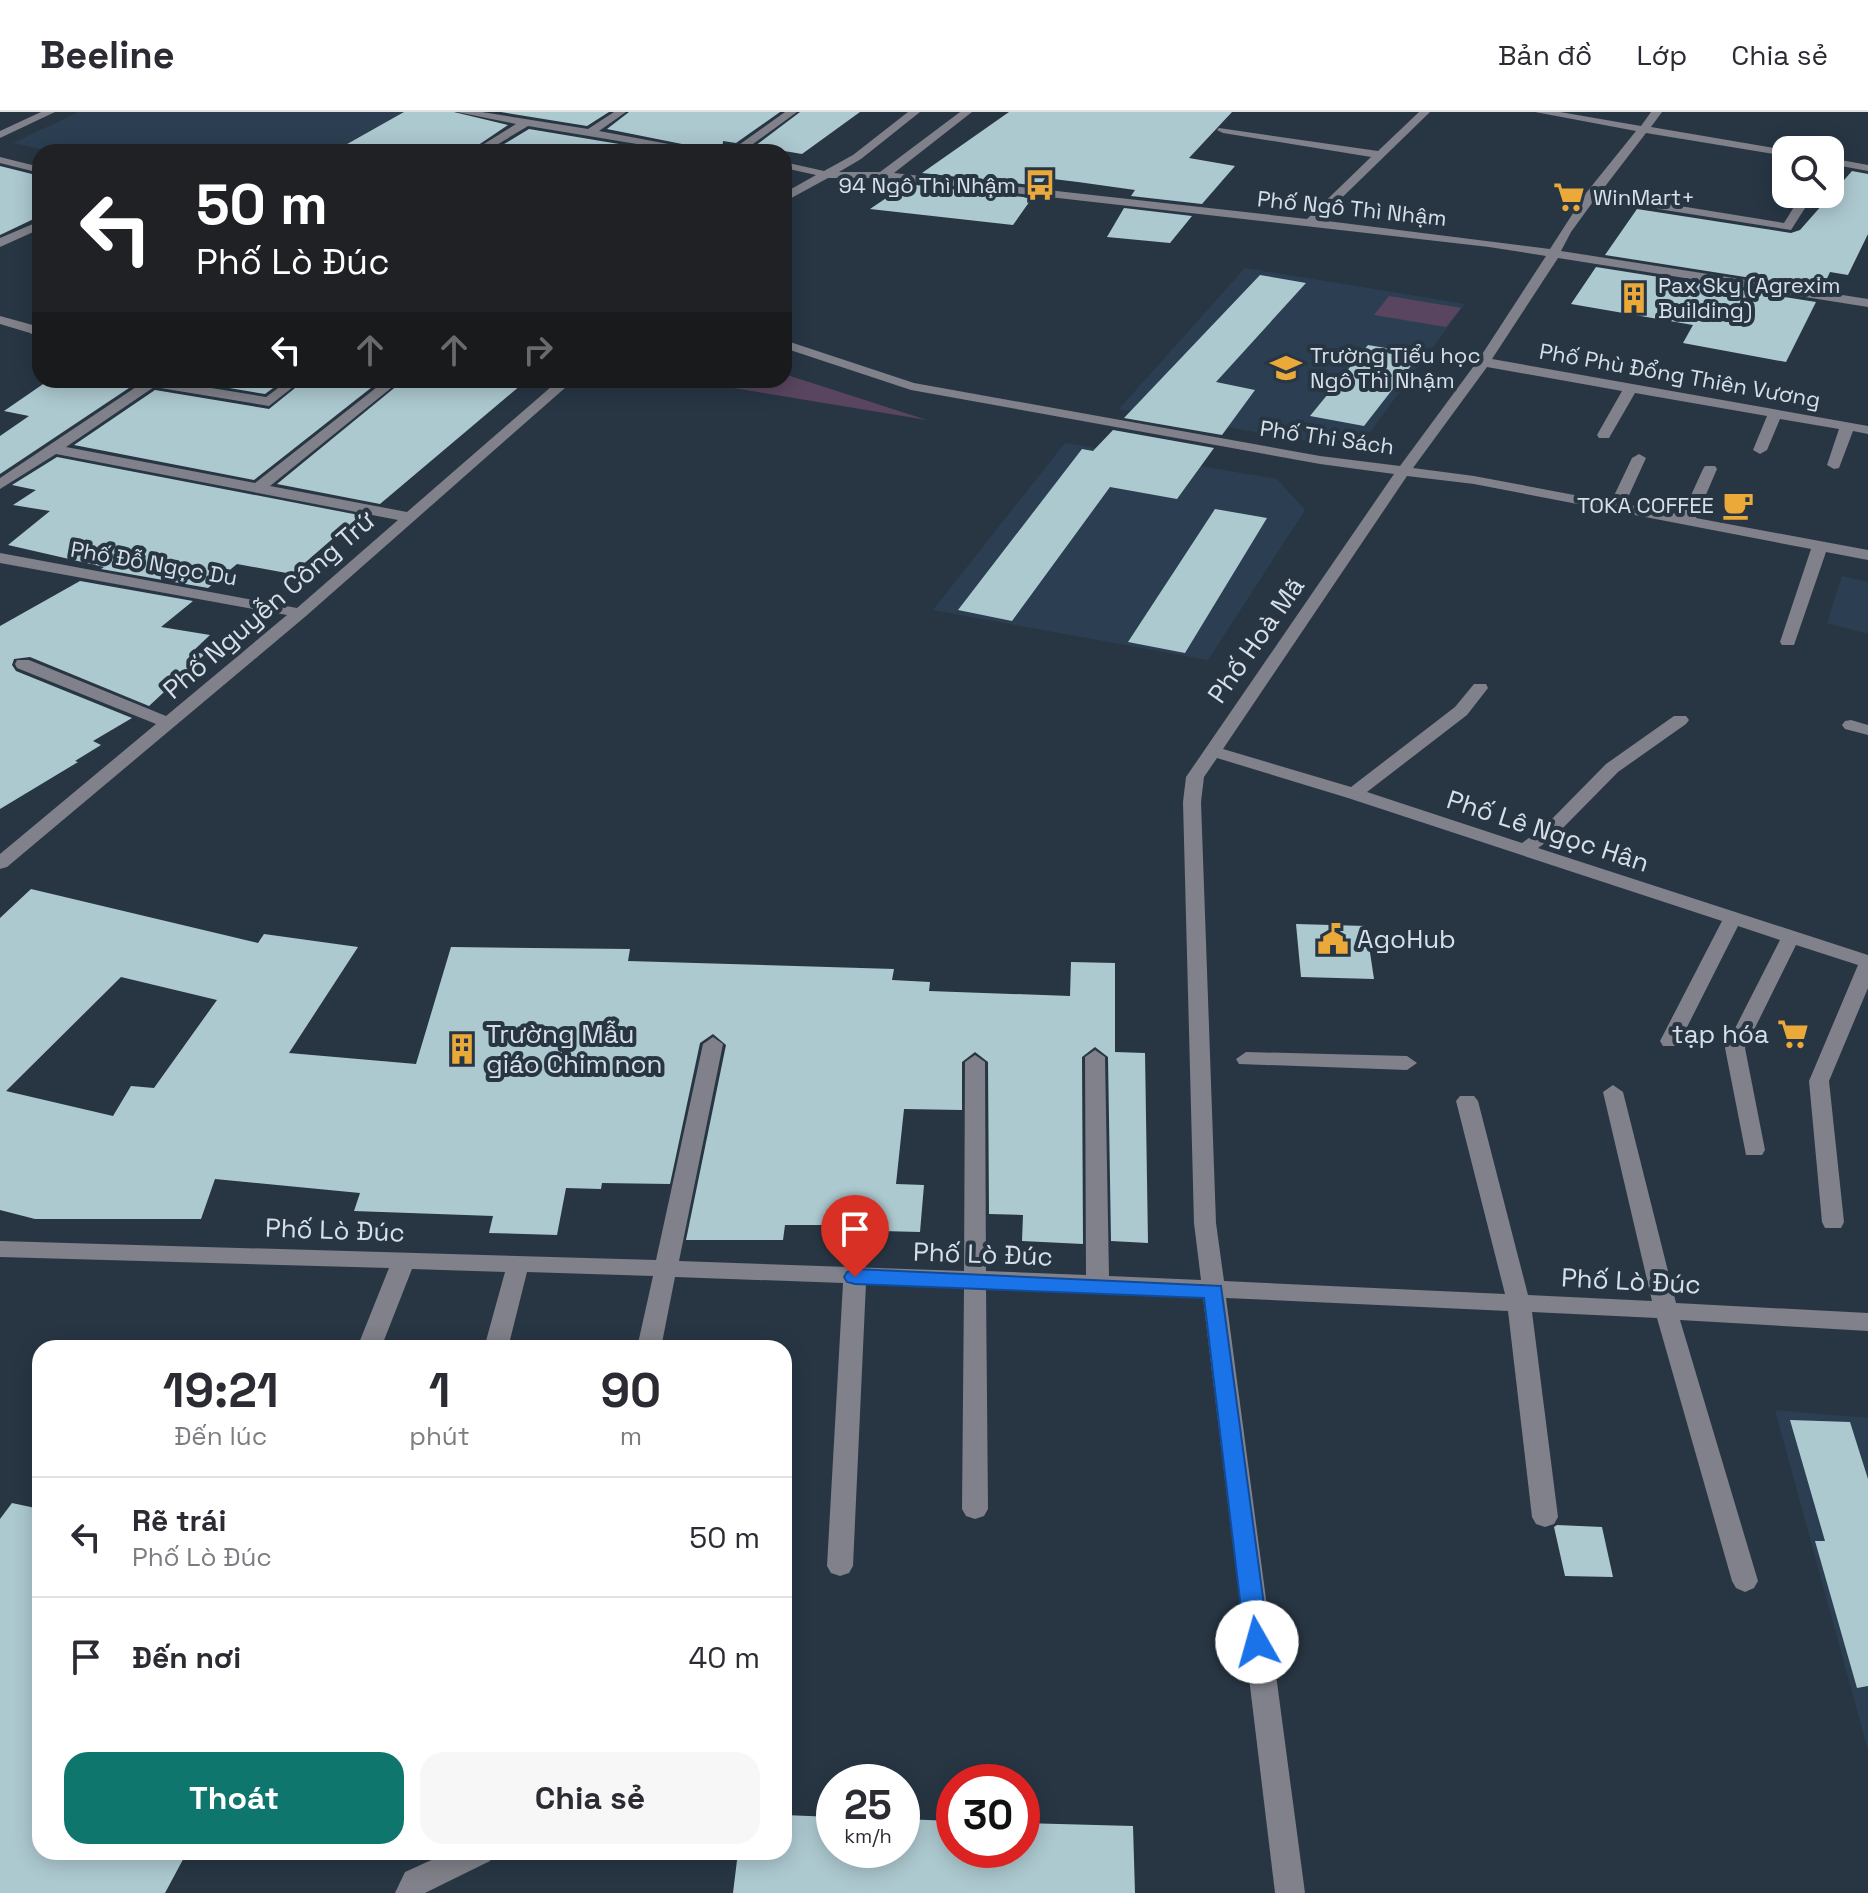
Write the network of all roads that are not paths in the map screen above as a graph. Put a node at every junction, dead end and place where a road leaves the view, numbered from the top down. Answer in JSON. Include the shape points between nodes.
{"nodes":[{"id":1,"x":50,"y":112,"type":"edge"},
{"id":2,"x":462,"y":112,"type":"edge"},
{"id":3,"x":469,"y":112,"type":"edge"},
{"id":4,"x":621,"y":112,"type":"edge"},
{"id":5,"x":792,"y":112,"type":"edge"},
{"id":6,"x":915,"y":112,"type":"edge"},
{"id":7,"x":967,"y":112,"type":"edge"},
{"id":8,"x":1425,"y":112,"type":"edge"},
{"id":9,"x":1540,"y":112,"type":"edge"},
{"id":10,"x":1657,"y":112,"type":"edge"},
{"id":11,"x":526,"y":123,"type":"junction"},
{"id":12,"x":1645,"y":128,"type":"junction"},
{"id":13,"x":1223,"y":130,"type":"dead end"},
{"id":14,"x":592,"y":131,"type":"junction"},
{"id":15,"x":0,"y":135,"type":"edge"},
{"id":16,"x":491,"y":144,"type":"edge"},
{"id":17,"x":662,"y":144,"type":"edge"},
{"id":18,"x":746,"y":144,"type":"edge"},
{"id":19,"x":1772,"y":151,"type":"edge"},
{"id":20,"x":1380,"y":155,"type":"junction"},
{"id":21,"x":0,"y":160,"type":"edge"},
{"id":22,"x":1844,"y":164,"type":"edge"},
{"id":23,"x":792,"y":167,"type":"edge"},
{"id":24,"x":32,"y":168,"type":"edge"},
{"id":25,"x":1868,"y":168,"type":"edge"},
{"id":26,"x":829,"y":175,"type":"junction"},
{"id":27,"x":883,"y":175,"type":"junction"},
{"id":28,"x":792,"y":194,"type":"edge"},
{"id":29,"x":1590,"y":195,"type":"junction"},
{"id":30,"x":1799,"y":208,"type":"edge"},
{"id":31,"x":1309,"y":223,"type":"junction"},
{"id":32,"x":32,"y":229,"type":"edge"},
{"id":33,"x":0,"y":243,"type":"edge"},
{"id":34,"x":1553,"y":253,"type":"junction"},
{"id":35,"x":1868,"y":303,"type":"edge"},
{"id":36,"x":0,"y":320,"type":"edge"},
{"id":37,"x":32,"y":329,"type":"edge"},
{"id":38,"x":792,"y":347,"type":"edge"},
{"id":39,"x":1484,"y":362,"type":"junction"},
{"id":40,"x":138,"y":388,"type":"edge"},
{"id":41,"x":188,"y":388,"type":"edge"},
{"id":42,"x":287,"y":388,"type":"edge"},
{"id":43,"x":384,"y":388,"type":"edge"},
{"id":44,"x":558,"y":388,"type":"edge"},
{"id":45,"x":1630,"y":389,"type":"junction"},
{"id":46,"x":1775,"y":414,"type":"junction"},
{"id":47,"x":1847,"y":427,"type":"junction"},
{"id":48,"x":1868,"y":430,"type":"edge"},
{"id":49,"x":1604,"y":435,"type":"dead end"},
{"id":50,"x":54,"y":449,"type":"junction"},
{"id":51,"x":1760,"y":450,"type":"dead end"},
{"id":52,"x":1639,"y":458,"type":"dead end"},
{"id":53,"x":1834,"y":465,"type":"dead end"},
{"id":54,"x":1710,"y":469,"type":"dead end"},
{"id":55,"x":1404,"y":470,"type":"junction"},
{"id":56,"x":0,"y":485,"type":"edge"},
{"id":57,"x":258,"y":488,"type":"junction"},
{"id":58,"x":1616,"y":507,"type":"junction"},
{"id":59,"x":408,"y":517,"type":"junction"},
{"id":60,"x":1687,"y":521,"type":"junction"},
{"id":61,"x":1820,"y":546,"type":"junction"},
{"id":62,"x":1868,"y":555,"type":"edge"},
{"id":63,"x":0,"y":558,"type":"edge"},
{"id":64,"x":300,"y":613,"type":"junction"},
{"id":65,"x":1788,"y":642,"type":"dead end"},
{"id":66,"x":23,"y":664,"type":"dead end"},
{"id":67,"x":1480,"y":688,"type":"dead end"},
{"id":68,"x":1680,"y":720,"type":"dead end"},
{"id":69,"x":169,"y":723,"type":"junction"},
{"id":70,"x":1211,"y":751,"type":"junction"},
{"id":71,"x":1354,"y":794,"type":"junction"},
{"id":72,"x":1524,"y":850,"type":"junction"},
{"id":73,"x":0,"y":863,"type":"edge"},
{"id":74,"x":1732,"y":919,"type":"junction"},
{"id":75,"x":1790,"y":938,"type":"junction"},
{"id":76,"x":1868,"y":963,"type":"edge"},
{"id":77,"x":1670,"y":1041,"type":"dead end"},
{"id":78,"x":713,"y":1044,"type":"dead end"},
{"id":79,"x":1095,"y":1057,"type":"dead end"},
{"id":80,"x":1246,"y":1059,"type":"dead end"},
{"id":81,"x":975,"y":1062,"type":"dead end"},
{"id":82,"x":1407,"y":1063,"type":"dead end"},
{"id":83,"x":1613,"y":1092,"type":"dead end"},
{"id":84,"x":1467,"y":1101,"type":"dead end"},
{"id":85,"x":1754,"y":1150,"type":"dead end"},
{"id":86,"x":1833,"y":1222,"type":"dead end"},
{"id":87,"x":0,"y":1249,"type":"edge"},
{"id":88,"x":404,"y":1260,"type":"junction"},
{"id":89,"x":518,"y":1265,"type":"junction"},
{"id":90,"x":666,"y":1270,"type":"junction"},
{"id":91,"x":855,"y":1277,"type":"junction"},
{"id":92,"x":974,"y":1281,"type":"junction"},
{"id":93,"x":1098,"y":1286,"type":"junction"},
{"id":94,"x":1214,"y":1291,"type":"junction"},
{"id":95,"x":1519,"y":1304,"type":"junction"},
{"id":96,"x":1666,"y":1310,"type":"junction"},
{"id":97,"x":1868,"y":1322,"type":"edge"},
{"id":98,"x":372,"y":1340,"type":"edge"},
{"id":99,"x":498,"y":1340,"type":"edge"},
{"id":100,"x":651,"y":1340,"type":"edge"},
{"id":101,"x":975,"y":1509,"type":"dead end"},
{"id":102,"x":1545,"y":1517,"type":"dead end"},
{"id":103,"x":840,"y":1566,"type":"dead end"},
{"id":104,"x":1745,"y":1581,"type":"dead end"},
{"id":105,"x":462,"y":1860,"type":"edge"},
{"id":106,"x":410,"y":1893,"type":"edge"},
{"id":107,"x":1290,"y":1893,"type":"edge"}],
"edges":[{"from":1,"to":15,"type":"street"},
{"from":2,"to":3,"type":"street"},
{"from":3,"to":11,"type":"street"},
{"from":4,"to":14,"type":"street"},
{"from":5,"to":18,"type":"street"},
{"from":6,"to":26,"type":"street"},
{"from":7,"to":27,"type":"street"},
{"from":8,"to":20,"type":"street"},
{"from":9,"to":12,"type":"street"},
{"from":10,"to":12,"type":"street","name":"Phố Hoà Mã"},
{"from":11,"to":14,"type":"street"},
{"from":11,"to":16,"type":"street"},
{"from":12,"to":19,"type":"street"},
{"from":12,"to":29,"type":"street","name":"Phố Hoà Mã"},
{"from":13,"to":20,"type":"street"},
{"from":14,"to":17,"type":"street"},
{"from":20,"to":31,"type":"street"},
{"from":21,"to":24,"type":"street"},
{"from":22,"to":25,"type":"street"},
{"from":23,"to":26,"type":"street"},
{"from":26,"to":27,"type":"street","name":"Phố Ngô Thì Nhậm"},
{"from":26,"to":28,"type":"street"},
{"from":27,"to":31,"type":"street","name":"Phố Ngô Thì Nhậm"},
{"from":29,"to":30,"type":"street","via":[[1787,227]]},
{"from":29,"to":34,"type":"street","name":"Phố Hoà Mã"},
{"from":31,"to":34,"type":"street","name":"Phố Ngô Thì Nhậm"},
{"from":32,"to":33,"type":"street"},
{"from":34,"to":35,"type":"street","name":"Phố Ngô Thì Nhậm"},
{"from":34,"to":39,"type":"street","name":"Phố Hoà Mã"},
{"from":36,"to":37,"type":"street"},
{"from":38,"to":55,"type":"street","name":"Phố Thi Sách","via":[[941,392],[1320,460]]},
{"from":39,"to":45,"type":"street","name":"Phố Phù Đổng Thiên Vương"},
{"from":39,"to":55,"type":"street","name":"Phố Hoà Mã"},
{"from":40,"to":50,"type":"street"},
{"from":41,"to":42,"type":"street","via":[[269,402]]},
{"from":43,"to":57,"type":"street"},
{"from":44,"to":59,"type":"street","name":"Phố Nguyễn Công Trứ"},
{"from":45,"to":46,"type":"street","name":"Phố Phù Đổng Thiên Vương"},
{"from":45,"to":49,"type":"street"},
{"from":46,"to":47,"type":"street","name":"Phố Phù Đổng Thiên Vương"},
{"from":46,"to":51,"type":"street"},
{"from":47,"to":48,"type":"street","name":"Phố Phù Đổng Thiên Vương"},
{"from":47,"to":53,"type":"street"},
{"from":50,"to":56,"type":"street"},
{"from":50,"to":57,"type":"street"},
{"from":52,"to":58,"type":"street"},
{"from":54,"to":60,"type":"street"},
{"from":55,"to":58,"type":"street","name":"Phố Thi Sách"},
{"from":55,"to":70,"type":"street","name":"Phố Hoà Mã"},
{"from":57,"to":59,"type":"street"},
{"from":58,"to":60,"type":"street","name":"Phố Thi Sách"},
{"from":59,"to":64,"type":"street","name":"Phố Nguyễn Công Trứ"},
{"from":60,"to":61,"type":"street","name":"Phố Thi Sách"},
{"from":61,"to":62,"type":"street","name":"Phố Thi Sách"},
{"from":61,"to":65,"type":"street"},
{"from":63,"to":64,"type":"street","name":"Phố Đỗ Ngọc Du"},
{"from":64,"to":69,"type":"street","name":"Phố Nguyễn Công Trứ"},
{"from":66,"to":69,"type":"street"},
{"from":67,"to":71,"type":"street","via":[[1461,711]]},
{"from":68,"to":72,"type":"street","via":[[1612,768]]},
{"from":69,"to":73,"type":"street","name":"Phố Nguyễn Công Trứ"},
{"from":70,"to":71,"type":"street","name":"Phố Lê Ngọc Hân"},
{"from":70,"to":94,"type":"street","name":"Phố Hoà Mã","via":[[1195,777],[1192,802],[1205,1223]]},
{"from":71,"to":72,"type":"street","name":"Phố Lê Ngọc Hân"},
{"from":72,"to":74,"type":"street","name":"Phố Lê Ngọc Hân"},
{"from":74,"to":75,"type":"street","name":"Phố Lê Ngọc Hân"},
{"from":74,"to":77,"type":"street"},
{"from":75,"to":76,"type":"street","name":"Phố Lê Ngọc Hân"},
{"from":75,"to":85,"type":"street","via":[[1735,1048]]},
{"from":76,"to":86,"type":"street","via":[[1819,1081]]},
{"from":78,"to":90,"type":"street"},
{"from":79,"to":93,"type":"street"},
{"from":80,"to":82,"type":"street"},
{"from":81,"to":92,"type":"street"},
{"from":83,"to":96,"type":"street"},
{"from":84,"to":95,"type":"street"},
{"from":87,"to":88,"type":"street","name":"Phố Lò Đúc"},
{"from":88,"to":89,"type":"street","name":"Phố Lò Đúc"},
{"from":88,"to":98,"type":"street"},
{"from":89,"to":90,"type":"street","name":"Phố Lò Đúc"},
{"from":89,"to":99,"type":"street"},
{"from":90,"to":91,"type":"street","name":"Phố Lò Đúc"},
{"from":90,"to":100,"type":"street"},
{"from":91,"to":92,"type":"street","name":"Phố Lò Đúc"},
{"from":91,"to":103,"type":"street"},
{"from":92,"to":93,"type":"street","name":"Phố Lò Đúc"},
{"from":92,"to":101,"type":"street"},
{"from":93,"to":94,"type":"street","name":"Phố Lò Đúc"},
{"from":94,"to":95,"type":"street","name":"Phố Lò Đúc"},
{"from":94,"to":107,"type":"street","name":"Phố Hoà Mã"},
{"from":95,"to":96,"type":"street","name":"Phố Lò Đúc"},
{"from":95,"to":102,"type":"street"},
{"from":96,"to":97,"type":"street","name":"Phố Lò Đúc"},
{"from":96,"to":104,"type":"street"},
{"from":105,"to":106,"type":"street","via":[[415,1881]]}]}
